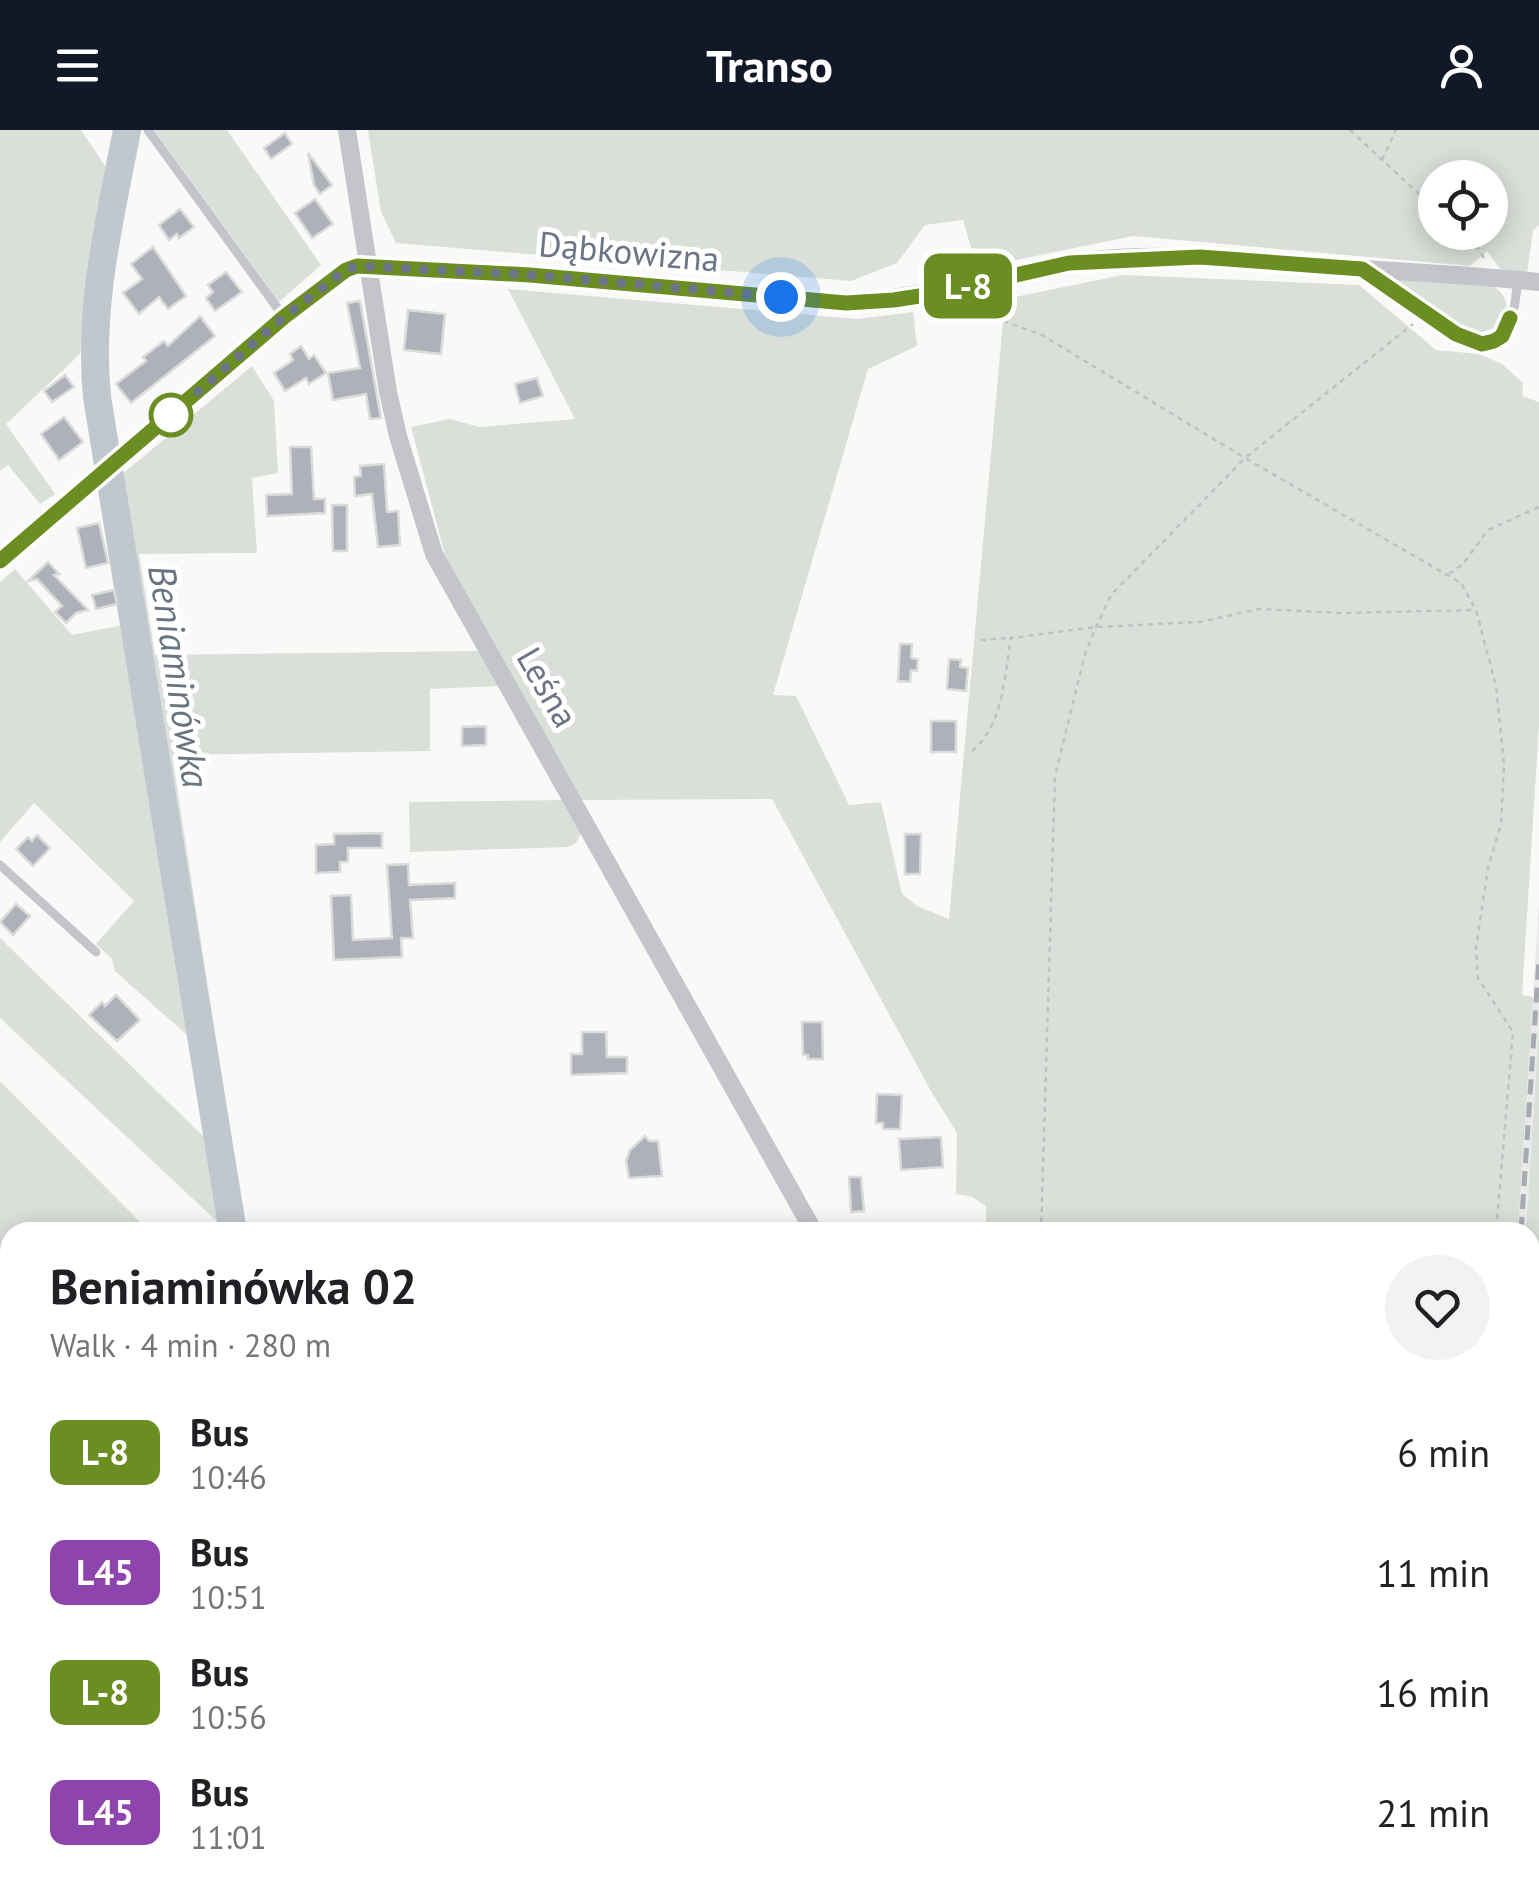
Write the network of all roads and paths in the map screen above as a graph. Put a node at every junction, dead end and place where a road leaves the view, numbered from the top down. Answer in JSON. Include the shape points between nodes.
{"nodes":[{"id":1,"x":148,"y":130,"type":"edge"},
{"id":2,"x":347,"y":130,"type":"edge"},
{"id":3,"x":1350,"y":130,"type":"edge"},
{"id":4,"x":1396,"y":130,"type":"edge"},
{"id":5,"x":1382,"y":161,"type":"junction"},
{"id":6,"x":1418,"y":194,"type":"edge"},
{"id":7,"x":1479,"y":250,"type":"edge"},
{"id":8,"x":368,"y":266,"type":"junction"},
{"id":9,"x":1362,"y":269,"type":"junction"},
{"id":10,"x":1483,"y":269,"type":"junction"},
{"id":11,"x":1518,"y":280,"type":"junction"},
{"id":12,"x":1539,"y":282,"type":"edge"},
{"id":13,"x":932,"y":294,"type":"junction"},
{"id":14,"x":1427,"y":314,"type":"junction"},
{"id":15,"x":284,"y":317,"type":"junction"},
{"id":16,"x":1245,"y":458,"type":"junction"},
{"id":17,"x":1539,"y":507,"type":"edge"},
{"id":18,"x":0,"y":561,"type":"edge"},
{"id":19,"x":1448,"y":575,"type":"junction"},
{"id":20,"x":1476,"y":610,"type":"junction"},
{"id":21,"x":1096,"y":627,"type":"junction"},
{"id":22,"x":1011,"y":638,"type":"junction"},
{"id":23,"x":980,"y":640,"type":"dead end"},
{"id":24,"x":972,"y":751,"type":"dead end"},
{"id":25,"x":0,"y":866,"type":"edge"},
{"id":26,"x":96,"y":952,"type":"dead end"},
{"id":27,"x":808,"y":1222,"type":"edge"},
{"id":28,"x":1041,"y":1222,"type":"edge"},
{"id":29,"x":1497,"y":1222,"type":"edge"}],
"edges":[{"from":1,"to":15,"type":"lane"},
{"from":2,"to":8,"type":"street","name":"Leśna"},
{"from":3,"to":5,"type":"path"},
{"from":4,"to":5,"type":"path"},
{"from":5,"to":6,"type":"path"},
{"from":7,"to":10,"type":"path"},
{"from":8,"to":13,"type":"street","name":"Dąbkowizna","via":[[846,303]]},
{"from":8,"to":15,"type":"street","via":[[346,270]]},
{"from":8,"to":27,"type":"street","name":"Leśna","via":[[394,422],[434,554]]},
{"from":9,"to":10,"type":"street","name":"Dąbkowizna"},
{"from":9,"to":13,"type":"street","name":"Dąbkowizna","via":[[1116,258]]},
{"from":9,"to":14,"type":"lane"},
{"from":10,"to":11,"type":"street","name":"Dąbkowizna"},
{"from":11,"to":12,"type":"street","name":"Dąbkowizna"},
{"from":11,"to":14,"type":"lane","via":[[1510,318],[1494,341],[1482,344],[1456,334]]},
{"from":13,"to":16,"type":"path","via":[[1042,334]]},
{"from":14,"to":16,"type":"path"},
{"from":15,"to":18,"type":"street"},
{"from":16,"to":19,"type":"path"},
{"from":16,"to":21,"type":"path","via":[[1111,595]]},
{"from":17,"to":19,"type":"path","via":[[1488,530]]},
{"from":19,"to":20,"type":"path","via":[[1461,583]]},
{"from":20,"to":21,"type":"path","via":[[1344,614],[1259,608],[1200,622]]},
{"from":20,"to":29,"type":"path","via":[[1496,686],[1504,764],[1505,796],[1476,948],[1478,978],[1513,1032]]},
{"from":21,"to":22,"type":"path"},
{"from":21,"to":28,"type":"path","via":[[1055,776]]},
{"from":22,"to":23,"type":"path"},
{"from":22,"to":24,"type":"path","via":[[995,720]]},
{"from":25,"to":26,"type":"lane"}]}
